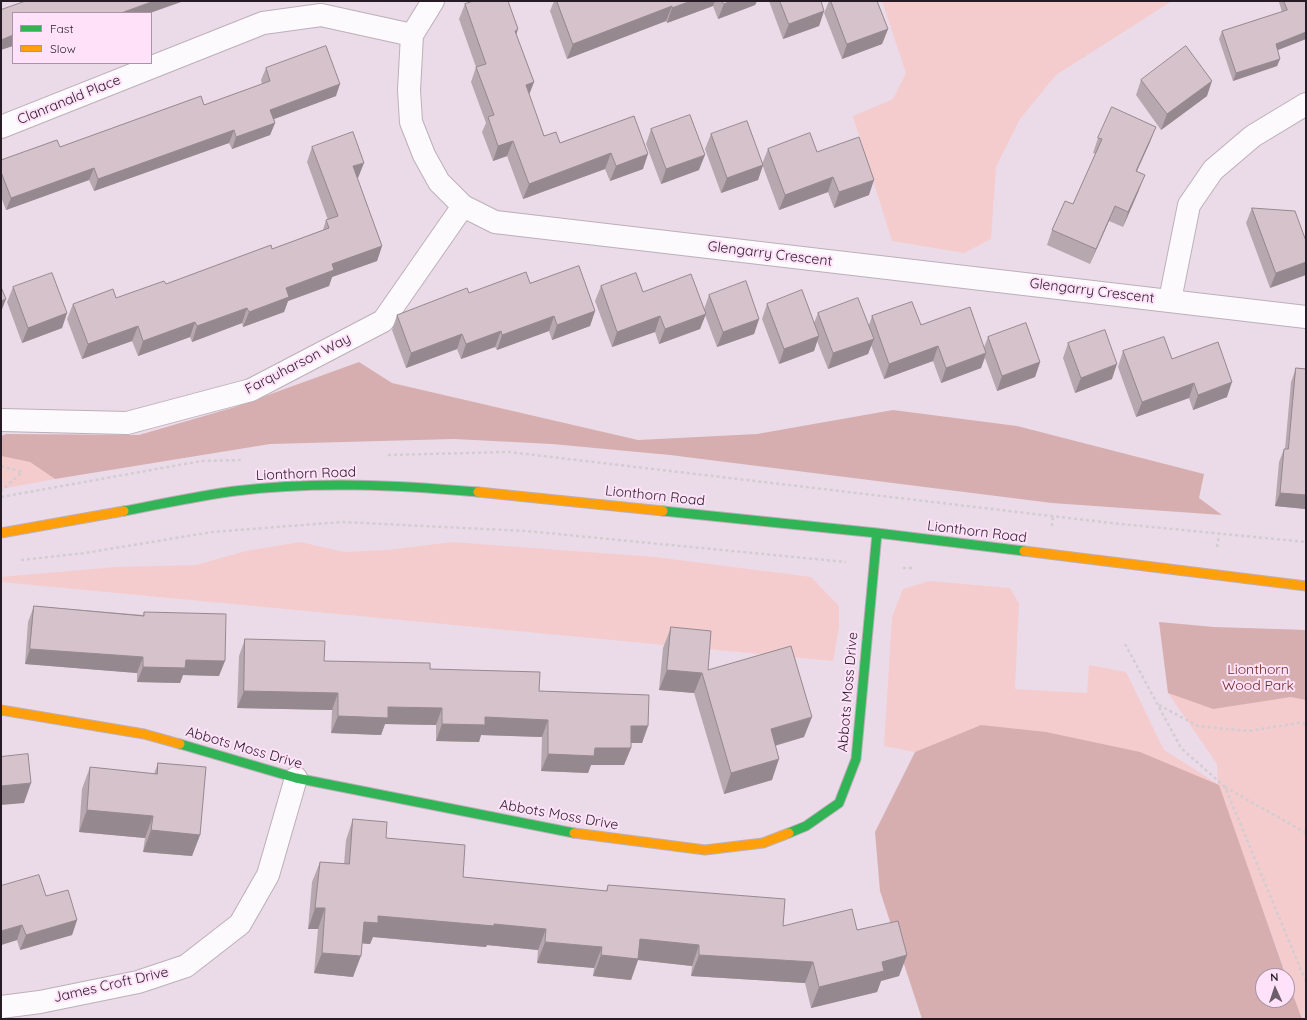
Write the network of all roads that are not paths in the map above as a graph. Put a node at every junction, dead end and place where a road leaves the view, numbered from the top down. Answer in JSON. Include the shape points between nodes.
{"nodes":[{"id":1,"x":433,"y":1,"type":"edge"},
{"id":2,"x":412,"y":34,"type":"junction"},
{"id":3,"x":1306,"y":104,"type":"edge"},
{"id":4,"x":1,"y":127,"type":"edge"},
{"id":5,"x":463,"y":206,"type":"junction"},
{"id":6,"x":1170,"y":300,"type":"junction"},
{"id":7,"x":1306,"y":317,"type":"edge"},
{"id":8,"x":2,"y":420,"type":"edge"},
{"id":9,"x":1,"y":533,"type":"edge"},
{"id":10,"x":876,"y":533,"type":"junction"},
{"id":11,"x":1306,"y":586,"type":"edge"},
{"id":12,"x":1,"y":710,"type":"edge"},
{"id":13,"x":296,"y":778,"type":"junction"},
{"id":14,"x":1,"y":1007,"type":"edge"}],
"edges":[{"from":1,"to":2,"type":"street","name":"Glengarry Crescent"},
{"from":2,"to":4,"type":"street","name":"Clanranald Place","via":[[321,15],[263,23]]},
{"from":2,"to":5,"type":"street","name":"Glengarry Crescent","via":[[408,90],[411,122],[424,155],[440,182]]},
{"from":3,"to":6,"type":"street","via":[[1253,136],[1212,170],[1189,205]]},
{"from":5,"to":6,"type":"street","name":"Glengarry Crescent","via":[[495,222]]},
{"from":5,"to":8,"type":"street","name":"Farquharson Way","via":[[382,321],[251,390],[127,423]]},
{"from":6,"to":7,"type":"street","name":"Glengarry Crescent"},
{"from":9,"to":10,"type":"street","name":"Lionthorn Road","via":[[235,491],[328,484],[532,497]]},
{"from":10,"to":11,"type":"street","name":"Lionthorn Road"},
{"from":10,"to":13,"type":"street","name":"Abbots Moss Drive","via":[[856,759],[839,803],[806,826],[763,843],[705,850],[583,835]]},
{"from":12,"to":13,"type":"street","name":"Abbots Moss Drive","via":[[144,734]]},
{"from":13,"to":14,"type":"street","name":"James Croft Drive","via":[[268,875],[240,924],[186,966],[138,982],[40,1002]]}]}
